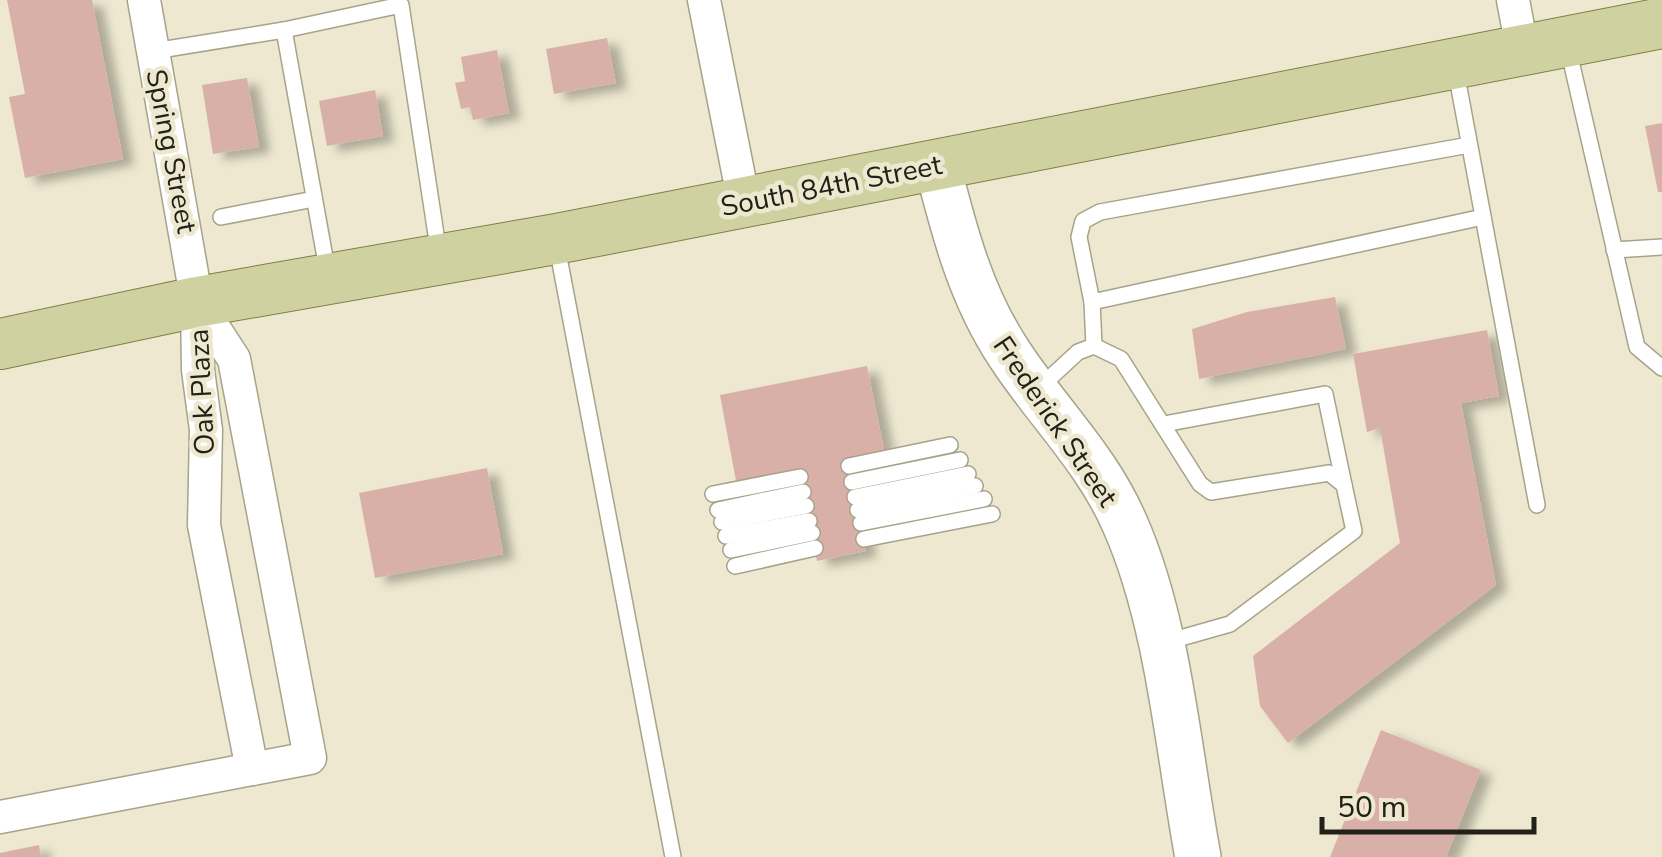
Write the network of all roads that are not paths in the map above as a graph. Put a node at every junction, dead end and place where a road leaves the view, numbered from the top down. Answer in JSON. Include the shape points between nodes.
{"nodes":[{"id":1,"x":144,"y":0,"type":"edge"},
{"id":2,"x":704,"y":0,"type":"edge"},
{"id":3,"x":1514,"y":0,"type":"edge"},
{"id":4,"x":400,"y":2,"type":"edge"},
{"id":5,"x":1662,"y":23,"type":"edge"},
{"id":6,"x":284,"y":30,"type":"junction"},
{"id":7,"x":1545,"y":48,"type":"junction"},
{"id":8,"x":154,"y":51,"type":"junction"},
{"id":9,"x":1456,"y":66,"type":"junction"},
{"id":10,"x":1468,"y":145,"type":"junction"},
{"id":11,"x":937,"y":164,"type":"junction"},
{"id":12,"x":314,"y":199,"type":"junction"},
{"id":13,"x":744,"y":202,"type":"junction"},
{"id":14,"x":221,"y":217,"type":"dead end"},
{"id":15,"x":1482,"y":217,"type":"junction"},
{"id":16,"x":556,"y":238,"type":"junction"},
{"id":17,"x":1662,"y":247,"type":"edge"},
{"id":18,"x":1614,"y":250,"type":"junction"},
{"id":19,"x":440,"y":259,"type":"junction"},
{"id":20,"x":329,"y":278,"type":"junction"},
{"id":21,"x":198,"y":302,"type":"junction"},
{"id":22,"x":1092,"y":302,"type":"junction"},
{"id":23,"x":0,"y":344,"type":"edge"},
{"id":24,"x":1094,"y":346,"type":"junction"},
{"id":25,"x":1662,"y":368,"type":"edge"},
{"id":26,"x":1036,"y":390,"type":"junction"},
{"id":27,"x":1164,"y":424,"type":"junction"},
{"id":28,"x":950,"y":446,"type":"dead end"},
{"id":29,"x":1344,"y":486,"type":"junction"},
{"id":30,"x":976,"y":487,"type":"junction"},
{"id":31,"x":857,"y":503,"type":"junction"},
{"id":32,"x":1537,"y":505,"type":"dead end"},
{"id":33,"x":808,"y":513,"type":"junction"},
{"id":34,"x":724,"y":530,"type":"junction"},
{"id":35,"x":1159,"y":644,"type":"junction"},
{"id":36,"x":252,"y":769,"type":"junction"},
{"id":37,"x":0,"y":817,"type":"edge"},
{"id":38,"x":673,"y":857,"type":"edge"},
{"id":39,"x":1198,"y":857,"type":"edge"}],
"edges":[{"from":1,"to":8,"type":"street","name":"Spring Street"},
{"from":2,"to":13,"type":"street"},
{"from":3,"to":7,"type":"street"},
{"from":4,"to":6,"type":"lane"},
{"from":4,"to":19,"type":"lane"},
{"from":5,"to":7,"type":"main road","name":"South 84th Street"},
{"from":6,"to":8,"type":"lane"},
{"from":6,"to":12,"type":"lane"},
{"from":7,"to":9,"type":"main road","name":"South 84th Street"},
{"from":7,"to":18,"type":"lane"},
{"from":8,"to":21,"type":"street","name":"Spring Street"},
{"from":9,"to":10,"type":"lane"},
{"from":9,"to":11,"type":"main road","name":"South 84th Street"},
{"from":10,"to":15,"type":"lane"},
{"from":10,"to":22,"type":"lane","via":[[1100,212],[1083,221],[1079,236]]},
{"from":11,"to":13,"type":"main road","name":"South 84th Street"},
{"from":11,"to":26,"type":"main road","name":"Frederick Street","via":[[977,296]]},
{"from":12,"to":14,"type":"lane"},
{"from":12,"to":20,"type":"lane"},
{"from":13,"to":16,"type":"main road","name":"South 84th Street"},
{"from":15,"to":22,"type":"lane"},
{"from":15,"to":32,"type":"lane"},
{"from":16,"to":19,"type":"main road","name":"South 84th Street"},
{"from":16,"to":38,"type":"lane"},
{"from":17,"to":18,"type":"lane"},
{"from":18,"to":25,"type":"lane","via":[[1637,347]]},
{"from":19,"to":20,"type":"main road","name":"South 84th Street"},
{"from":20,"to":21,"type":"main road","name":"South 84th Street"},
{"from":21,"to":23,"type":"main road","name":"South 84th Street"},
{"from":21,"to":36,"type":"street","name":"Oak Plaza","via":[[204,526]]},
{"from":21,"to":36,"type":"street","name":"Oak Plaza","via":[[234,359],[310,758]]},
{"from":22,"to":24,"type":"lane"},
{"from":24,"to":26,"type":"lane"},
{"from":24,"to":27,"type":"lane","via":[[1121,359]]},
{"from":26,"to":35,"type":"main road","name":"Frederick Street","via":[[1102,477],[1126,525]]},
{"from":27,"to":29,"type":"lane","via":[[1200,484],[1212,492],[1329,473]]},
{"from":27,"to":29,"type":"lane","via":[[1325,394]]},
{"from":28,"to":31,"type":"lane"},
{"from":29,"to":35,"type":"lane","via":[[1354,530],[1230,624]]},
{"from":30,"to":31,"type":"lane"},
{"from":30,"to":31,"type":"lane"},
{"from":30,"to":31,"type":"lane"},
{"from":33,"to":34,"type":"lane"},
{"from":33,"to":34,"type":"lane"},
{"from":33,"to":34,"type":"lane"},
{"from":35,"to":39,"type":"main road","name":"Frederick Street"},
{"from":36,"to":37,"type":"street","name":"Oak Plaza"}]}
